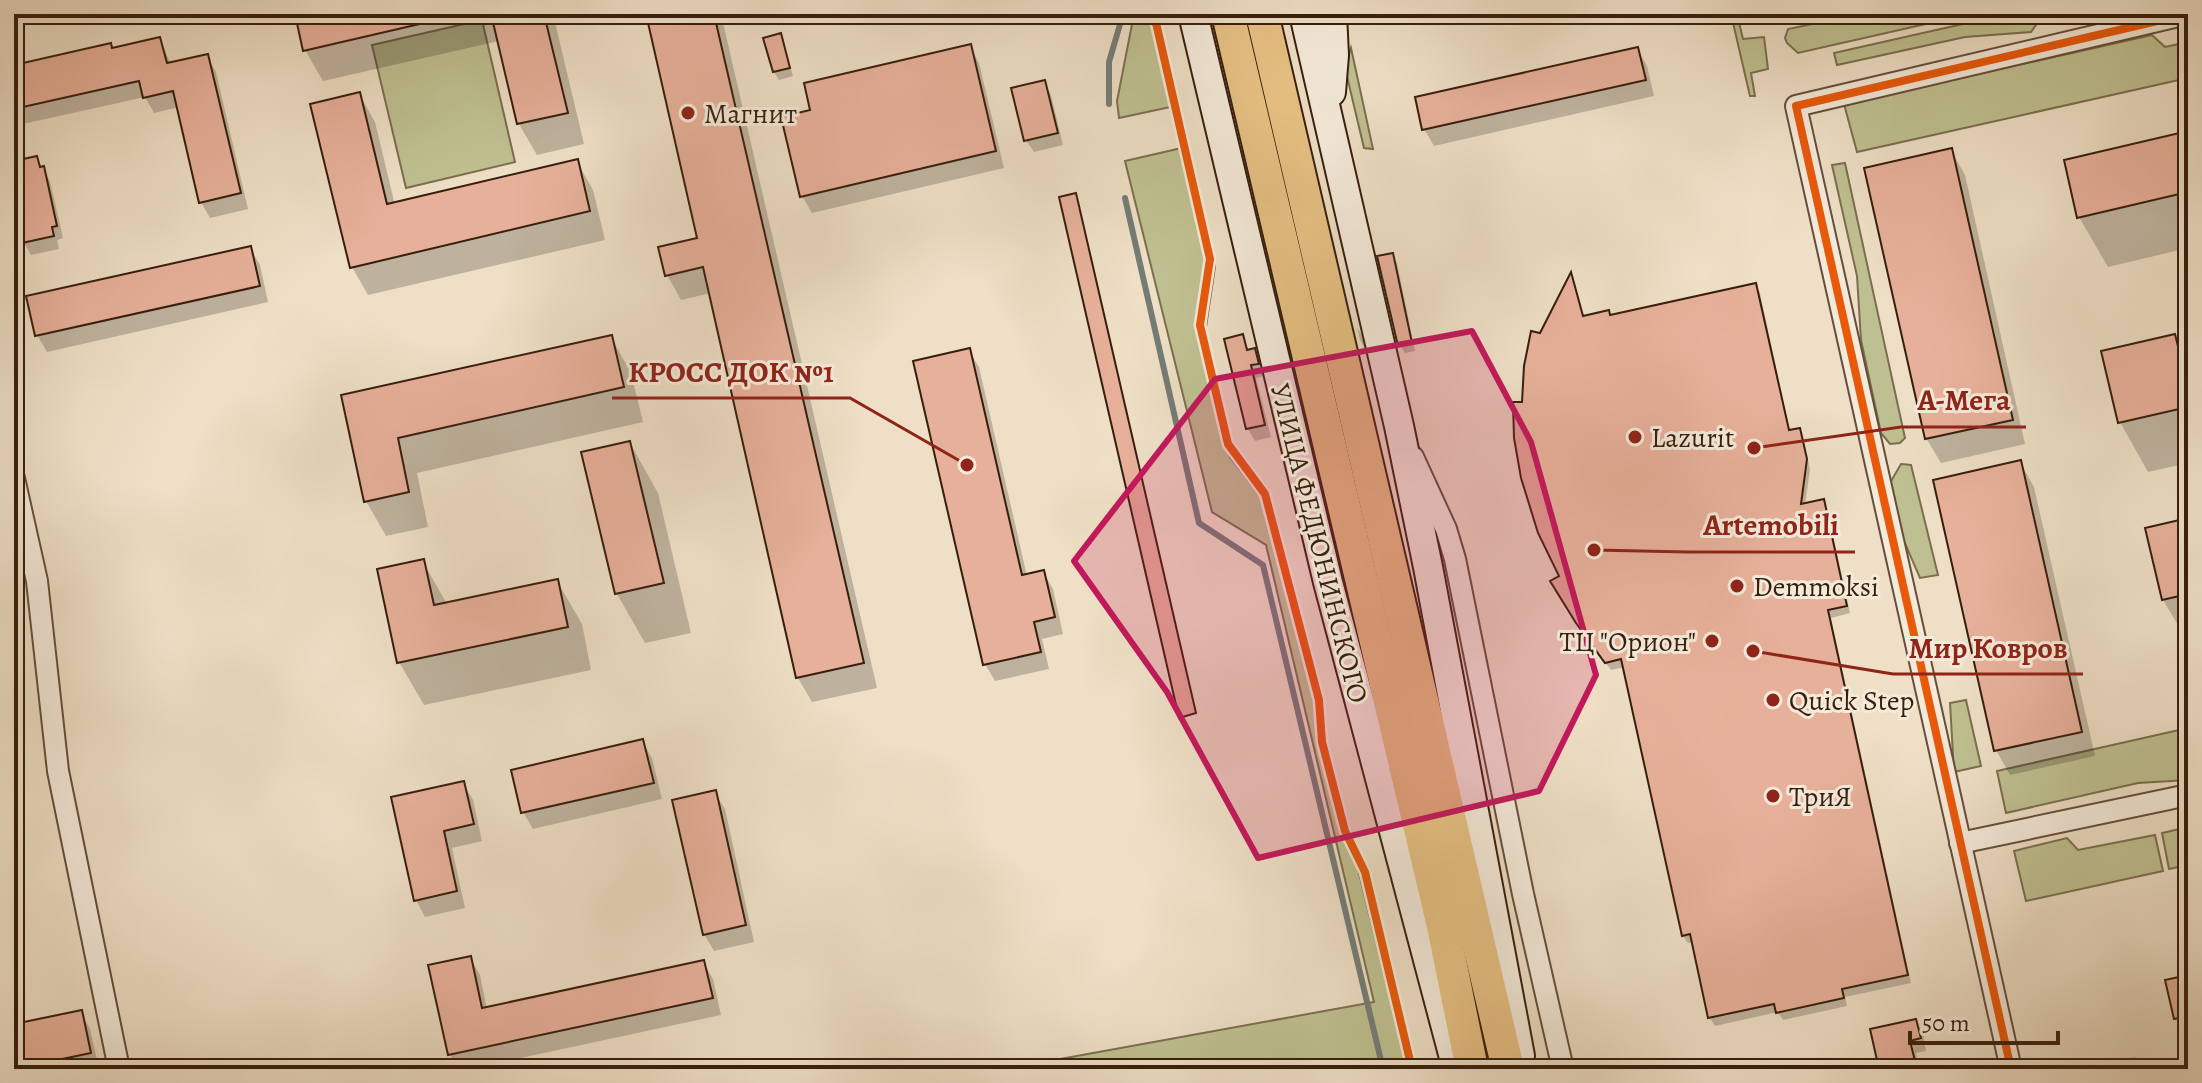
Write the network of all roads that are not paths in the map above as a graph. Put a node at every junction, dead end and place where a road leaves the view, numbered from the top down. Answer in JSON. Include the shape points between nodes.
{"nodes":[{"id":1,"x":1193,"y":14,"type":"edge"},
{"id":2,"x":1228,"y":14,"type":"edge"},
{"id":3,"x":1262,"y":14,"type":"edge"},
{"id":4,"x":1304,"y":14,"type":"edge"},
{"id":5,"x":1332,"y":14,"type":"edge"},
{"id":6,"x":2187,"y":14,"type":"edge"},
{"id":7,"x":1329,"y":121,"type":"junction"},
{"id":8,"x":1399,"y":426,"type":"junction"},
{"id":9,"x":14,"y":478,"type":"edge"},
{"id":10,"x":2188,"y":795,"type":"edge"},
{"id":11,"x":1960,"y":843,"type":"junction"},
{"id":12,"x":119,"y":1069,"type":"edge"},
{"id":13,"x":1457,"y":1069,"type":"edge"},
{"id":14,"x":1472,"y":1069,"type":"edge"},
{"id":15,"x":1508,"y":1069,"type":"edge"},
{"id":16,"x":1522,"y":1069,"type":"edge"},
{"id":17,"x":1563,"y":1069,"type":"edge"},
{"id":18,"x":2011,"y":1069,"type":"edge"}],
"edges":[{"from":1,"to":13,"type":"main road","name":"УЛИЦА ФЕДЮНИНСКОГО","via":[[1328,582]]},
{"from":2,"to":14,"type":"highway","name":"УЛИЦА ФЕДЮНИНСКОГО"},
{"from":3,"to":15,"type":"highway"},
{"from":4,"to":7,"type":"main road"},
{"from":5,"to":7,"type":"main road"},
{"from":6,"to":11,"type":"street","via":[[1796,106]]},
{"from":7,"to":8,"type":"main road"},
{"from":8,"to":16,"type":"main road"},
{"from":8,"to":17,"type":"street","via":[[1455,559]]},
{"from":9,"to":12,"type":"street","via":[[37,581],[58,771]]},
{"from":10,"to":11,"type":"street"},
{"from":11,"to":18,"type":"street"}]}
